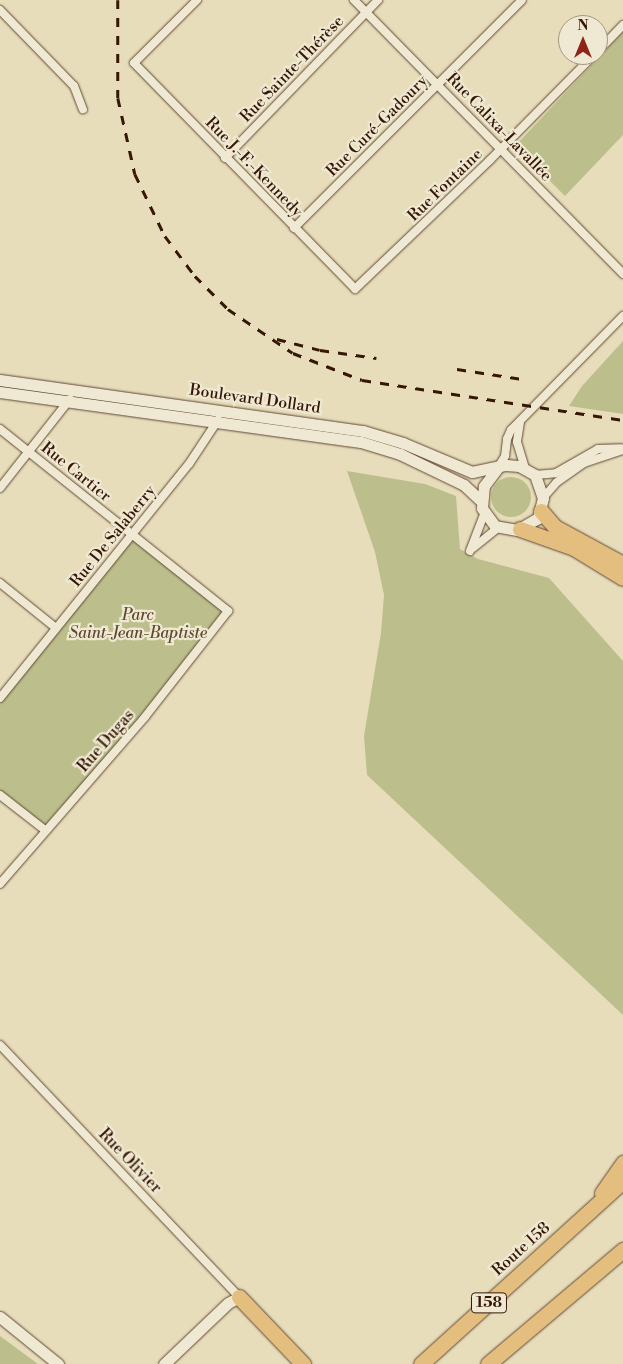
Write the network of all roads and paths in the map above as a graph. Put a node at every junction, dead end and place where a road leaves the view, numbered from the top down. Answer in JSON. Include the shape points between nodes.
{"nodes":[{"id":1,"x":197,"y":0,"type":"edge"},
{"id":2,"x":354,"y":0,"type":"edge"},
{"id":3,"x":378,"y":0,"type":"edge"},
{"id":4,"x":522,"y":0,"type":"edge"},
{"id":5,"x":0,"y":10,"type":"edge"},
{"id":6,"x":366,"y":12,"type":"junction"},
{"id":7,"x":623,"y":25,"type":"edge"},
{"id":8,"x":608,"y":41,"type":"edge"},
{"id":9,"x":584,"y":65,"type":"edge"},
{"id":10,"x":439,"y":84,"type":"junction"},
{"id":11,"x":83,"y":109,"type":"dead end"},
{"id":12,"x":502,"y":149,"type":"junction"},
{"id":13,"x":225,"y":158,"type":"junction"},
{"id":14,"x":294,"y":228,"type":"junction"},
{"id":15,"x":623,"y":274,"type":"edge"},
{"id":16,"x":355,"y":289,"type":"joint"},
{"id":17,"x":623,"y":316,"type":"edge"},
{"id":18,"x":0,"y":380,"type":"edge"},
{"id":19,"x":0,"y":392,"type":"edge"},
{"id":20,"x":70,"y":395,"type":"junction"},
{"id":21,"x":219,"y":416,"type":"junction"},
{"id":22,"x":521,"y":420,"type":"junction"},
{"id":23,"x":0,"y":429,"type":"edge"},
{"id":24,"x":623,"y":449,"type":"edge"},
{"id":25,"x":29,"y":452,"type":"junction"},
{"id":26,"x":499,"y":466,"type":"junction"},
{"id":27,"x":525,"y":468,"type":"junction"},
{"id":28,"x":535,"y":475,"type":"junction"},
{"id":29,"x":0,"y":488,"type":"edge"},
{"id":30,"x":481,"y":502,"type":"junction"},
{"id":31,"x":542,"y":505,"type":"junction"},
{"id":32,"x":484,"y":514,"type":"junction"},
{"id":33,"x":498,"y":528,"type":"junction"},
{"id":34,"x":520,"y":529,"type":"junction"},
{"id":35,"x":132,"y":535,"type":"junction"},
{"id":36,"x":623,"y":564,"type":"edge"},
{"id":37,"x":623,"y":578,"type":"edge"},
{"id":38,"x":0,"y":583,"type":"edge"},
{"id":39,"x":228,"y":611,"type":"joint"},
{"id":40,"x":56,"y":628,"type":"junction"},
{"id":41,"x":0,"y":698,"type":"edge"},
{"id":42,"x":0,"y":796,"type":"edge"},
{"id":43,"x":46,"y":831,"type":"junction"},
{"id":44,"x":0,"y":884,"type":"edge"},
{"id":45,"x":0,"y":1045,"type":"edge"},
{"id":46,"x":623,"y":1163,"type":"edge"},
{"id":47,"x":623,"y":1181,"type":"edge"},
{"id":48,"x":592,"y":1209,"type":"junction"},
{"id":49,"x":623,"y":1250,"type":"edge"},
{"id":50,"x":239,"y":1297,"type":"junction"},
{"id":51,"x":0,"y":1317,"type":"edge"},
{"id":52,"x":510,"y":1346,"type":"junction"},
{"id":53,"x":58,"y":1364,"type":"edge"},
{"id":54,"x":164,"y":1364,"type":"edge"},
{"id":55,"x":174,"y":1364,"type":"edge"},
{"id":56,"x":303,"y":1364,"type":"edge"},
{"id":57,"x":421,"y":1364,"type":"edge"},
{"id":58,"x":488,"y":1364,"type":"edge"},
{"id":59,"x":496,"y":1364,"type":"edge"}],
"edges":[{"from":1,"to":13,"type":"street","name":"Rue J.-F.-Kennedy","via":[[134,63]]},
{"from":2,"to":6,"type":"street","name":"Rue Calixa-Lavallée"},
{"from":3,"to":6,"type":"street","name":"Rue Sainte-Thérèse"},
{"from":4,"to":10,"type":"street","name":"Rue Curé-Gadoury"},
{"from":5,"to":11,"type":"street","via":[[74,86]]},
{"from":6,"to":10,"type":"street","name":"Rue Calixa-Lavallée"},
{"from":6,"to":13,"type":"street","name":"Rue Sainte-Thérèse"},
{"from":7,"to":8,"type":"street"},
{"from":9,"to":12,"type":"street","name":"Rue Fontaine"},
{"from":10,"to":12,"type":"street","name":"Rue Calixa-Lavallée"},
{"from":10,"to":14,"type":"street","name":"Rue Curé-Gadoury"},
{"from":12,"to":15,"type":"street","name":"Rue Calixa-Lavallée"},
{"from":12,"to":16,"type":"street","name":"Rue Fontaine"},
{"from":13,"to":14,"type":"street","name":"Rue J.-F.-Kennedy"},
{"from":14,"to":16,"type":"street","name":"Rue J.-F.-Kennedy"},
{"from":17,"to":22,"type":"street"},
{"from":18,"to":20,"type":"main road","name":"Boulevard Dollard"},
{"from":19,"to":20,"type":"main road","name":"Boulevard Dollard"},
{"from":20,"to":21,"type":"main road","name":"Boulevard Dollard"},
{"from":20,"to":25,"type":"street"},
{"from":21,"to":26,"type":"main road","name":"Boulevard Dollard","via":[[363,431],[408,445],[467,471],[480,472]]},
{"from":21,"to":30,"type":"main road","name":"Boulevard Dollard","via":[[385,448],[464,485]]},
{"from":21,"to":35,"type":"street","name":"Rue De Salaberry"},
{"from":22,"to":26,"type":"street","via":[[507,436],[506,456]]},
{"from":22,"to":27,"type":"street","via":[[517,442]]},
{"from":23,"to":25,"type":"street","name":"Rue Cartier"},
{"from":24,"to":28,"type":"street","via":[[598,450],[556,473]]},
{"from":24,"to":31,"type":"street","via":[[584,463],[564,476]]},
{"from":25,"to":29,"type":"street"},
{"from":25,"to":35,"type":"street","name":"Rue Cartier"},
{"from":26,"to":27,"type":"main road","via":[[513,464]]},
{"from":26,"to":30,"type":"main road","via":[[484,486]]},
{"from":27,"to":28,"type":"main road"},
{"from":28,"to":31,"type":"main road","via":[[542,487]]},
{"from":30,"to":32,"type":"main road"},
{"from":31,"to":34,"type":"main road","via":[[536,520]]},
{"from":31,"to":36,"type":"highway","via":[[555,527]]},
{"from":32,"to":33,"type":"main road"},
{"from":32,"to":33,"type":"street","via":[[470,551]]},
{"from":33,"to":34,"type":"main road"},
{"from":34,"to":37,"type":"highway","via":[[574,548]]},
{"from":35,"to":39,"type":"street","name":"Rue Cartier"},
{"from":35,"to":40,"type":"street","name":"Rue De Salaberry"},
{"from":38,"to":40,"type":"street"},
{"from":39,"to":43,"type":"street","name":"Rue Dugas","via":[[145,717]]},
{"from":40,"to":41,"type":"street","name":"Rue De Salaberry"},
{"from":42,"to":43,"type":"street"},
{"from":43,"to":44,"type":"street","name":"Rue Dugas"},
{"from":45,"to":50,"type":"street","name":"Rue Olivier"},
{"from":46,"to":48,"type":"highway"},
{"from":47,"to":48,"type":"highway","name":"Route 158","number":"158"},
{"from":48,"to":57,"type":"highway","name":"Route 158","number":"158"},
{"from":49,"to":52,"type":"highway"},
{"from":50,"to":54,"type":"main road","via":[[228,1303]]},
{"from":50,"to":55,"type":"main road","via":[[234,1308]]},
{"from":50,"to":56,"type":"highway"},
{"from":51,"to":53,"type":"main road"},
{"from":52,"to":58,"type":"highway"},
{"from":52,"to":59,"type":"highway"}]}
